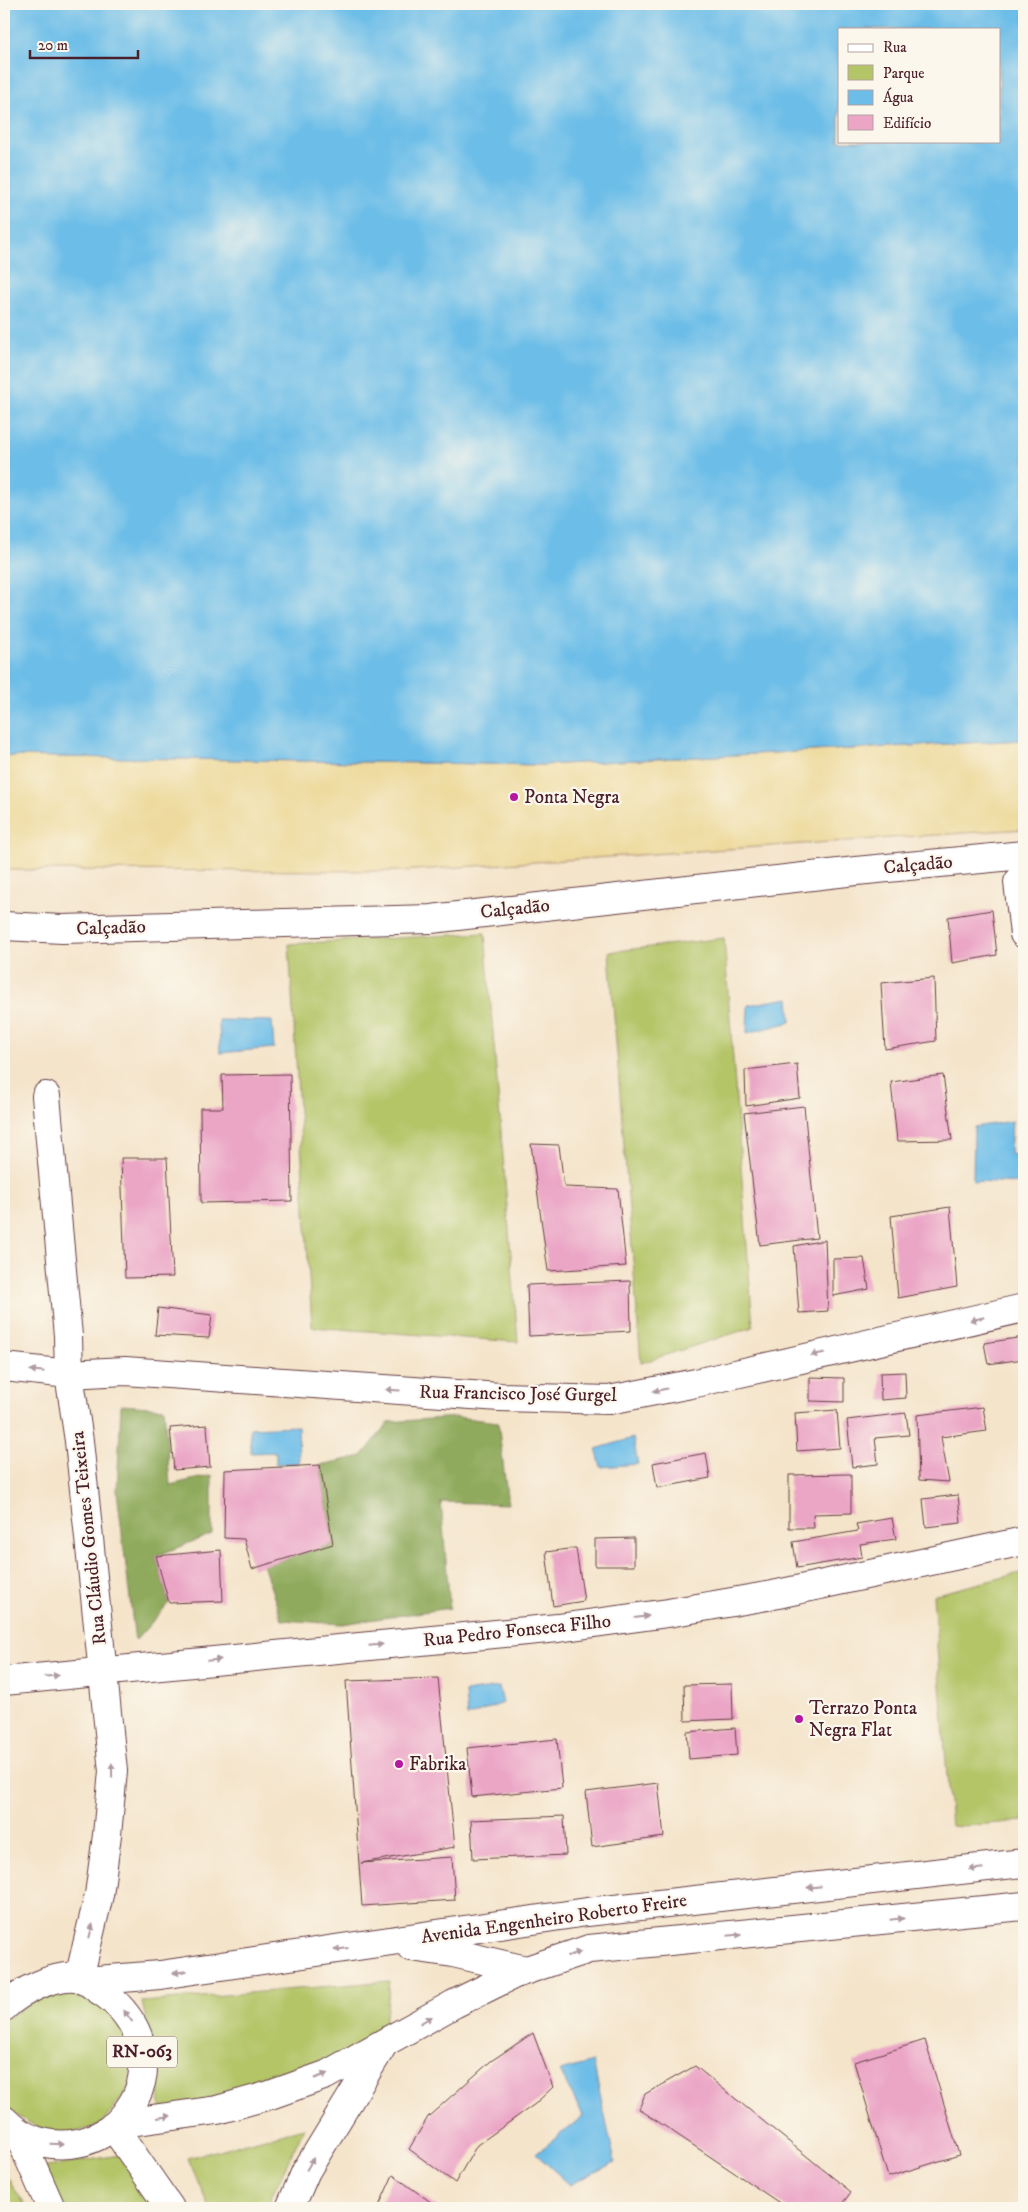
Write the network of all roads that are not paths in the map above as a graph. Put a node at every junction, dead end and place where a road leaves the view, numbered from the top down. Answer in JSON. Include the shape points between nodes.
{"nodes":[{"id":1,"x":1024,"y":856,"type":"edge"},
{"id":2,"x":1018,"y":882,"type":"dead end"},
{"id":3,"x":4,"y":926,"type":"edge"},
{"id":4,"x":1024,"y":934,"type":"edge"},
{"id":5,"x":46,"y":1096,"type":"dead end"},
{"id":6,"x":1024,"y":1308,"type":"edge"},
{"id":7,"x":4,"y":1368,"type":"edge"},
{"id":8,"x":69,"y":1374,"type":"junction"},
{"id":9,"x":1024,"y":1540,"type":"edge"},
{"id":10,"x":103,"y":1671,"type":"junction"},
{"id":11,"x":4,"y":1681,"type":"edge"},
{"id":12,"x":1024,"y":1863,"type":"edge"},
{"id":13,"x":1024,"y":1906,"type":"edge"},
{"id":14,"x":382,"y":1943,"type":"junction"},
{"id":15,"x":526,"y":1970,"type":"junction"},
{"id":16,"x":82,"y":1980,"type":"junction"},
{"id":17,"x":45,"y":1982,"type":"junction"},
{"id":18,"x":4,"y":1984,"type":"edge"},
{"id":19,"x":4,"y":2007,"type":"edge"},
{"id":20,"x":384,"y":2044,"type":"junction"},
{"id":21,"x":115,"y":2125,"type":"junction"},
{"id":22,"x":9,"y":2127,"type":"edge"},
{"id":23,"x":51,"y":2208,"type":"edge"},
{"id":24,"x":170,"y":2208,"type":"edge"},
{"id":25,"x":290,"y":2208,"type":"edge"}],
"edges":[{"from":1,"to":3,"type":"street","name":"Calçadão","via":[[856,871],[431,919],[62,929]]},
{"from":2,"to":4,"type":"street"},
{"from":5,"to":8,"type":"street","name":"Rua Cláudio Gomes Teixeira"},
{"from":6,"to":8,"type":"street","name":"Rua Francisco José Gurgel","one_way":true,"via":[[609,1400],[500,1397],[125,1371]]},
{"from":8,"to":7,"type":"street","name":"Rua Francisco José Gurgel","one_way":true},
{"from":8,"to":10,"type":"street","name":"Rua Cláudio Gomes Teixeira"},
{"from":10,"to":9,"type":"street","name":"Rua Pedro Fonseca Filho","one_way":true,"via":[[558,1628],[668,1613],[774,1595]]},
{"from":11,"to":10,"type":"street","name":"Rua Pedro Fonseca Filho","one_way":true},
{"from":16,"to":10,"type":"street","name":"Rua Cláudio Gomes Teixeira","one_way":true,"via":[[108,1835],[113,1771]]},
{"from":12,"to":14,"type":"street","name":"Avenida Engenheiro Roberto Freire","one_way":true,"via":[[587,1912]]},
{"from":15,"to":13,"type":"street","name":"Avenida Engenheiro Roberto Freire","one_way":true,"via":[[589,1949]]},
{"from":14,"to":15,"type":"street","via":[[453,1953]]},
{"from":14,"to":16,"type":"street","name":"Avenida Engenheiro Roberto Freire","one_way":true,"via":[[160,1975]]},
{"from":20,"to":15,"type":"street","name":"Avenida Engenheiro Roberto Freire","one_way":true,"via":[[454,2004]]},
{"from":16,"to":17,"type":"street","name":"Avenida Engenheiro Roberto Freire"},
{"from":21,"to":16,"type":"street","number":"RN-063","one_way":true,"via":[[129,2110],[140,2085],[142,2049],[133,2023],[122,2008]]},
{"from":17,"to":18,"type":"street"},
{"from":17,"to":19,"type":"street","via":[[18,1995]]},
{"from":21,"to":20,"type":"street","name":"Avenida Engenheiro Roberto Freire","one_way":true,"via":[[217,2110],[270,2095],[326,2075]]},
{"from":25,"to":20,"type":"street","one_way":true,"via":[[306,2171]]},
{"from":22,"to":21,"type":"street","number":"RN-063","one_way":true,"via":[[40,2142],[66,2145],[91,2139]]},
{"from":21,"to":24,"type":"street"},
{"from":22,"to":23,"type":"street","number":"RN-063"}]}
